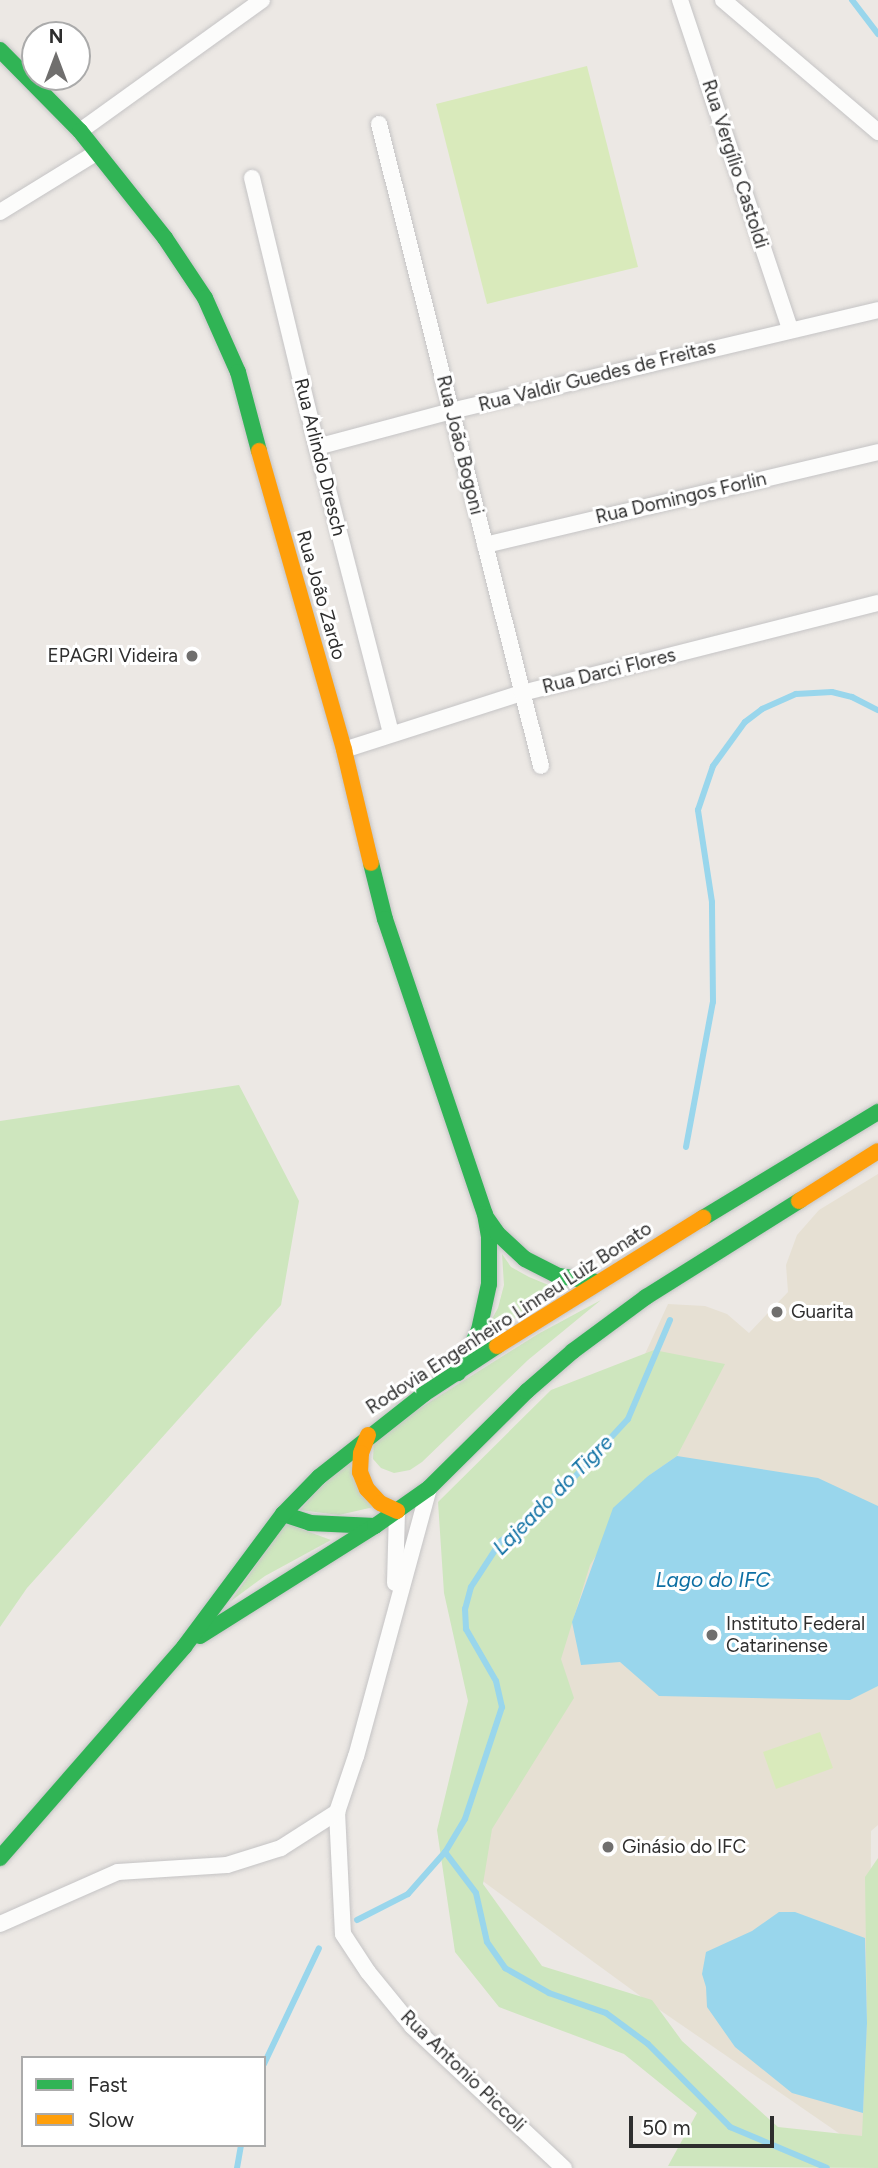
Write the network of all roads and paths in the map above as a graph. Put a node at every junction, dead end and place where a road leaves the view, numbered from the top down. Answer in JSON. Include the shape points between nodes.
{"nodes":[{"id":1,"x":261,"y":0,"type":"edge"},
{"id":2,"x":680,"y":0,"type":"edge"},
{"id":3,"x":723,"y":0,"type":"edge"},
{"id":4,"x":0,"y":50,"type":"edge"},
{"id":5,"x":379,"y":124,"type":"dead end"},
{"id":6,"x":80,"y":131,"type":"junction"},
{"id":7,"x":878,"y":132,"type":"edge"},
{"id":8,"x":96,"y":153,"type":"junction"},
{"id":9,"x":252,"y":178,"type":"dead end"},
{"id":10,"x":0,"y":212,"type":"edge"},
{"id":11,"x":878,"y":310,"type":"edge"},
{"id":12,"x":790,"y":329,"type":"junction"},
{"id":13,"x":451,"y":411,"type":"junction"},
{"id":14,"x":317,"y":447,"type":"junction"},
{"id":15,"x":878,"y":452,"type":"edge"},
{"id":16,"x":485,"y":545,"type":"junction"},
{"id":17,"x":878,"y":603,"type":"edge"},
{"id":18,"x":523,"y":693,"type":"junction"},
{"id":19,"x":391,"y":734,"type":"junction"},
{"id":20,"x":344,"y":750,"type":"junction"},
{"id":21,"x":541,"y":766,"type":"dead end"},
{"id":22,"x":878,"y":1112,"type":"edge"},
{"id":23,"x":878,"y":1151,"type":"edge"},
{"id":24,"x":485,"y":1214,"type":"junction"},
{"id":25,"x":597,"y":1282,"type":"junction"},
{"id":26,"x":458,"y":1373,"type":"junction"},
{"id":27,"x":368,"y":1435,"type":"junction"},
{"id":28,"x":429,"y":1488,"type":"junction"},
{"id":29,"x":397,"y":1511,"type":"junction"},
{"id":30,"x":284,"y":1514,"type":"junction"},
{"id":31,"x":375,"y":1526,"type":"junction"},
{"id":32,"x":394,"y":1607,"type":"junction"},
{"id":33,"x":184,"y":1647,"type":"junction"},
{"id":34,"x":337,"y":1812,"type":"junction"},
{"id":35,"x":0,"y":1858,"type":"edge"},
{"id":36,"x":0,"y":1924,"type":"edge"},
{"id":37,"x":564,"y":2168,"type":"edge"}],
"edges":[{"from":1,"to":6,"type":"street"},
{"from":2,"to":12,"type":"street","name":"Rua Vergílio Castoldi"},
{"from":3,"to":7,"type":"street"},
{"from":4,"to":6,"type":"main road","name":"Rua João Zardo"},
{"from":5,"to":13,"type":"street","name":"Rua João Bogoni"},
{"from":6,"to":8,"type":"main road","name":"Rua João Zardo"},
{"from":8,"to":10,"type":"street"},
{"from":8,"to":20,"type":"main road","name":"Rua João Zardo","via":[[165,238],[205,298],[238,372]]},
{"from":9,"to":14,"type":"street","name":"Rua Arlindo Dresch"},
{"from":11,"to":12,"type":"street","name":"Rua Valdir Guedes de Freitas"},
{"from":12,"to":13,"type":"street","name":"Rua Valdir Guedes de Freitas"},
{"from":13,"to":14,"type":"street","name":"Rua Valdir Guedes de Freitas"},
{"from":13,"to":16,"type":"street","name":"Rua João Bogoni"},
{"from":14,"to":19,"type":"street","name":"Rua Arlindo Dresch"},
{"from":15,"to":16,"type":"street","name":"Rua Domingos Forlin"},
{"from":16,"to":18,"type":"street","name":"Rua João Bogoni"},
{"from":17,"to":18,"type":"street","name":"Rua Darci Flores"},
{"from":18,"to":19,"type":"street","name":"Rua Darci Flores"},
{"from":18,"to":21,"type":"street","name":"Rua João Bogoni"},
{"from":19,"to":20,"type":"street","name":"Rua Darci Flores"},
{"from":20,"to":24,"type":"main road","name":"Rua João Zardo","via":[[385,919]]},
{"from":22,"to":25,"type":"main road","name":"Rodovia Engenheiro Linneu Luiz Bonato"},
{"from":23,"to":28,"type":"main road","name":"Rodovia Engenheiro Linneu Luiz Bonato","via":[[646,1297],[583,1343]]},
{"from":24,"to":25,"type":"main road","name":"Rua João Zardo","via":[[524,1259],[559,1276]]},
{"from":24,"to":26,"type":"main road","name":"Rua João Zardo","via":[[489,1284],[479,1330]]},
{"from":25,"to":26,"type":"main road","name":"Rodovia Engenheiro Linneu Luiz Bonato"},
{"from":26,"to":27,"type":"main road","name":"Rodovia Engenheiro Linneu Luiz Bonato"},
{"from":27,"to":29,"type":"main road","via":[[360,1472],[380,1503]]},
{"from":27,"to":30,"type":"main road","name":"Rodovia Engenheiro Linneu Luiz Bonato"},
{"from":28,"to":29,"type":"main road","name":"Rodovia Engenheiro Linneu Luiz Bonato"},
{"from":28,"to":32,"type":"street"},
{"from":29,"to":31,"type":"main road","name":"Rodovia Engenheiro Linneu Luiz Bonato"},
{"from":29,"to":32,"type":"street"},
{"from":30,"to":31,"type":"main road","via":[[310,1522]]},
{"from":30,"to":33,"type":"main road","name":"Rodovia Engenheiro Linneu Luiz Bonato"},
{"from":31,"to":33,"type":"main road","name":"Rodovia Engenheiro Linneu Luiz Bonato"},
{"from":32,"to":34,"type":"street","name":"Rua Antonio Piccoli"},
{"from":33,"to":35,"type":"main road","name":"Rodovia Engenheiro Linneu Luiz Bonato"},
{"from":34,"to":36,"type":"street","via":[[281,1848],[227,1865],[118,1872]]},
{"from":34,"to":37,"type":"street","name":"Rua Antonio Piccoli","via":[[343,1934],[412,2026]]}]}
